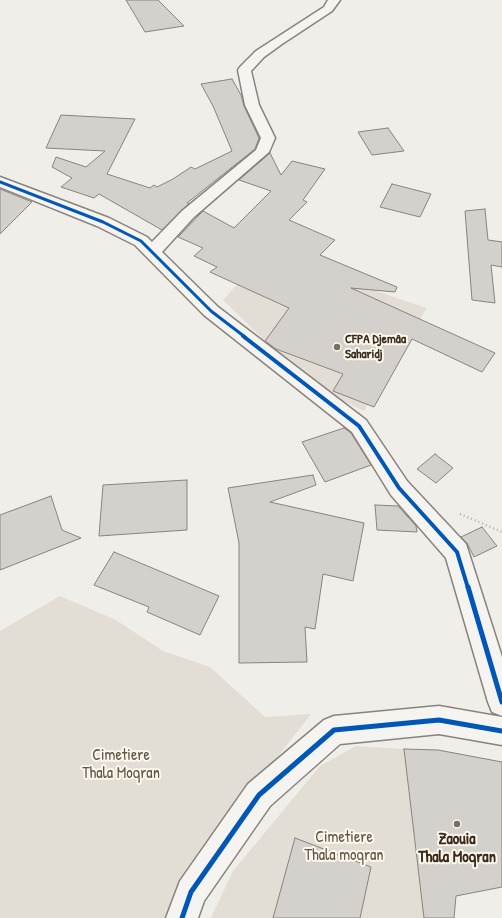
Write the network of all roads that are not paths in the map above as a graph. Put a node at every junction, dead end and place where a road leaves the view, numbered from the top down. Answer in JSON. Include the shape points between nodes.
{"nodes":[{"id":1,"x":334,"y":0,"type":"edge"},
{"id":2,"x":0,"y":182,"type":"edge"},
{"id":3,"x":152,"y":252,"type":"junction"},
{"id":4,"x":502,"y":702,"type":"edge"},
{"id":5,"x":502,"y":731,"type":"edge"},
{"id":6,"x":182,"y":918,"type":"edge"}],
"edges":[{"from":1,"to":3,"type":"street","via":[[328,9],[260,54],[244,70],[252,105],[268,138],[262,152],[188,214]]},
{"from":2,"to":3,"type":"street","via":[[103,222],[141,240]]},
{"from":3,"to":4,"type":"street","via":[[211,311],[359,426],[399,488],[457,552]]},
{"from":5,"to":6,"type":"street","via":[[440,720],[334,730],[259,795],[191,892]]}]}
